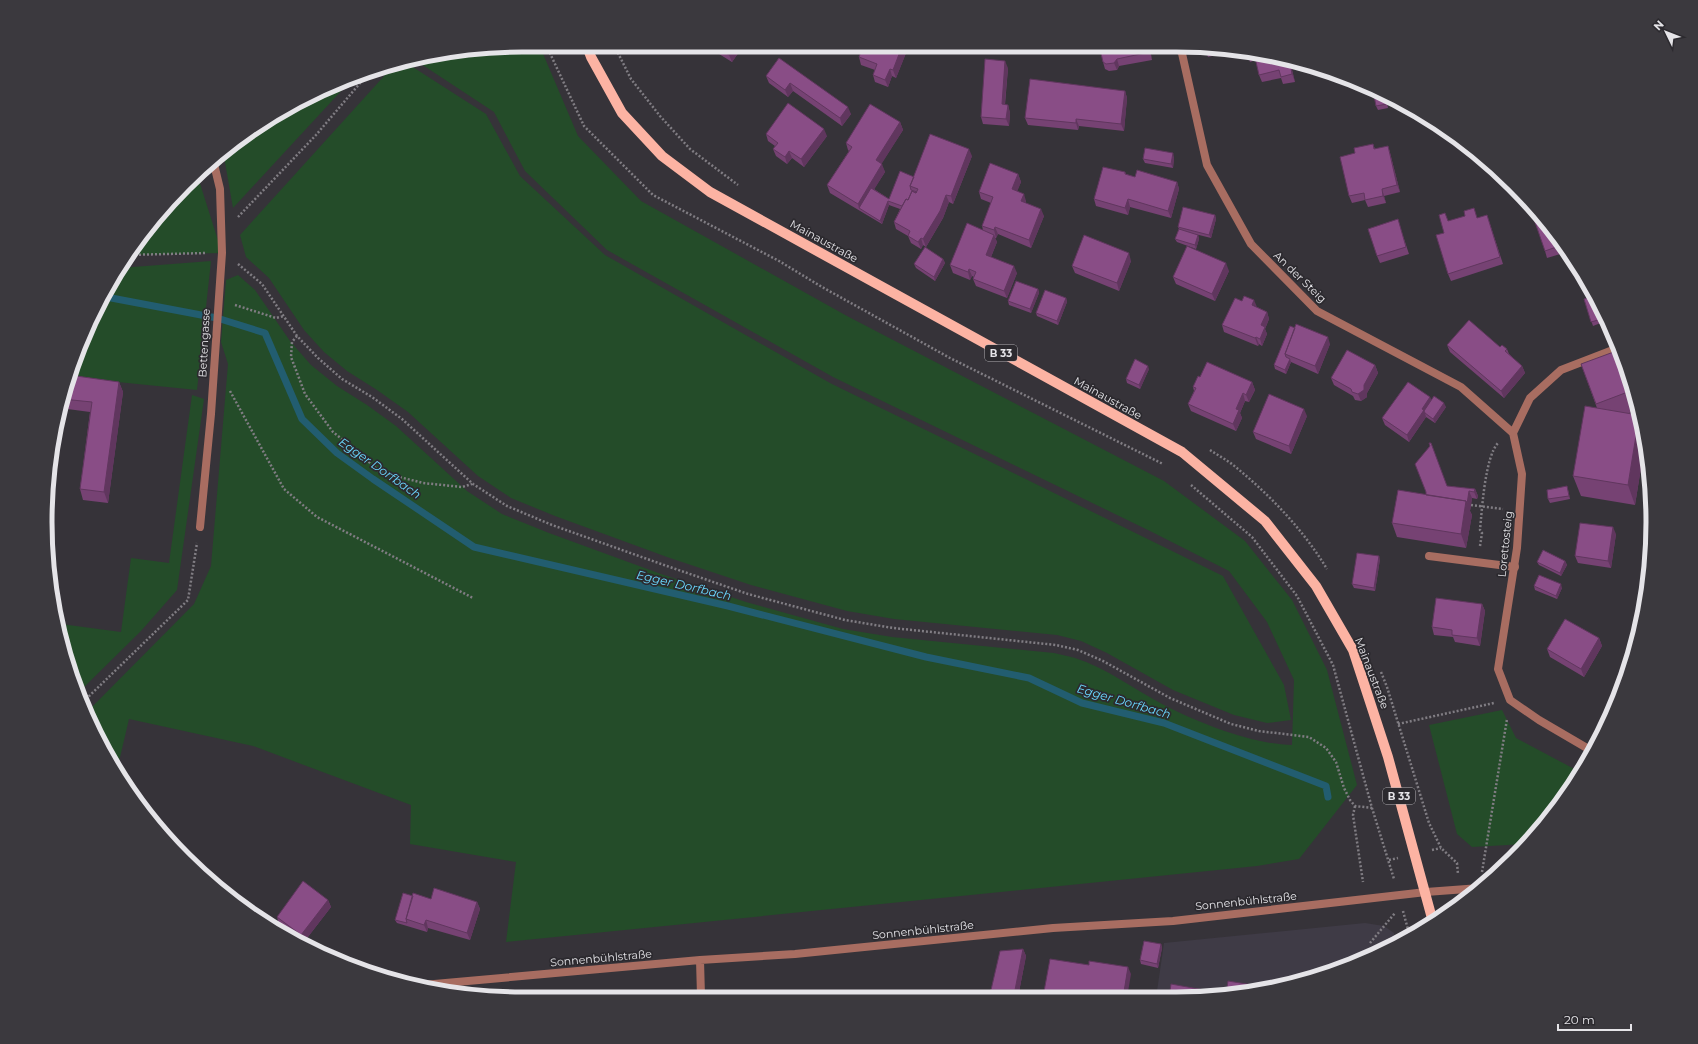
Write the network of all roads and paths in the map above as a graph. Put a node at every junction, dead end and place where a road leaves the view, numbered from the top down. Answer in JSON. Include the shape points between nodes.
{"nodes":[{"id":1,"x":549,"y":52,"type":"edge"},
{"id":2,"x":589,"y":52,"type":"edge"},
{"id":3,"x":1183,"y":52,"type":"edge"},
{"id":4,"x":362,"y":80,"type":"edge"},
{"id":5,"x":215,"y":167,"type":"edge"},
{"id":6,"x":221,"y":226,"type":"junction"},
{"id":7,"x":222,"y":253,"type":"junction"},
{"id":8,"x":135,"y":255,"type":"edge"},
{"id":9,"x":218,"y":299,"type":"junction"},
{"id":10,"x":284,"y":316,"type":"junction"},
{"id":11,"x":297,"y":336,"type":"junction"},
{"id":12,"x":1613,"y":350,"type":"edge"},
{"id":13,"x":229,"y":389,"type":"dead end"},
{"id":14,"x":1512,"y":432,"type":"junction"},
{"id":15,"x":1164,"y":464,"type":"dead end"},
{"id":16,"x":1188,"y":482,"type":"dead end"},
{"id":17,"x":473,"y":484,"type":"junction"},
{"id":18,"x":1471,"y":505,"type":"dead end"},
{"id":19,"x":1482,"y":506,"type":"junction"},
{"id":20,"x":1490,"y":508,"type":"dead end"},
{"id":21,"x":200,"y":527,"type":"joint"},
{"id":22,"x":1482,"y":533,"type":"dead end"},
{"id":23,"x":1429,"y":556,"type":"dead end"},
{"id":24,"x":1515,"y":567,"type":"junction"},
{"id":25,"x":473,"y":598,"type":"dead end"},
{"id":26,"x":87,"y":698,"type":"edge"},
{"id":27,"x":1510,"y":700,"type":"junction"},
{"id":28,"x":1398,"y":724,"type":"dead end"},
{"id":29,"x":1588,"y":748,"type":"edge"},
{"id":30,"x":1355,"y":806,"type":"junction"},
{"id":31,"x":1372,"y":808,"type":"junction"},
{"id":32,"x":1441,"y":848,"type":"dead end"},
{"id":33,"x":1389,"y":860,"type":"dead end"},
{"id":34,"x":1481,"y":879,"type":"edge"},
{"id":35,"x":1469,"y":889,"type":"edge"},
{"id":36,"x":1460,"y":890,"type":"junction"},
{"id":37,"x":1426,"y":892,"type":"junction"},
{"id":38,"x":1366,"y":899,"type":"junction"},
{"id":39,"x":1397,"y":910,"type":"dead end"},
{"id":40,"x":1432,"y":916,"type":"edge"},
{"id":41,"x":1370,"y":943,"type":"dead end"},
{"id":42,"x":700,"y":960,"type":"junction"},
{"id":43,"x":435,"y":984,"type":"edge"},
{"id":44,"x":701,"y":992,"type":"edge"}],
"edges":[{"from":1,"to":15,"type":"path","via":[[584,126],[653,195],[779,261],[950,358]]},
{"from":2,"to":37,"type":"main road","name":"Mainaustraße","number":"B 33","via":[[622,113],[662,156],[710,192],[1182,452],[1265,521],[1316,586],[1353,650],[1388,757]]},
{"from":3,"to":14,"type":"street","name":"An der Steig","via":[[1207,165],[1251,244],[1316,311],[1461,386]]},
{"from":4,"to":6,"type":"path","via":[[316,135],[230,225]]},
{"from":5,"to":6,"type":"street","name":"Bettengasse","via":[[220,188]]},
{"from":6,"to":7,"type":"street","name":"Bettengasse"},
{"from":7,"to":8,"type":"path"},
{"from":7,"to":9,"type":"street","name":"Bettengasse"},
{"from":7,"to":10,"type":"path","via":[[262,284]]},
{"from":9,"to":10,"type":"path","via":[[276,318]]},
{"from":9,"to":21,"type":"street","name":"Bettengasse","via":[[211,414]]},
{"from":10,"to":11,"type":"path"},
{"from":11,"to":17,"type":"path","via":[[342,379],[402,419]]},
{"from":11,"to":17,"type":"path","via":[[292,342],[291,357],[305,394],[333,432],[380,472],[423,483],[462,487]]},
{"from":12,"to":14,"type":"street","via":[[1561,370],[1530,398]]},
{"from":13,"to":25,"type":"path","via":[[284,489],[317,517]]},
{"from":14,"to":19,"type":"path","via":[[1491,454]]},
{"from":14,"to":24,"type":"street","name":"Lorettosteig","via":[[1522,474]]},
{"from":16,"to":31,"type":"path","via":[[1252,537],[1297,596],[1333,665]]},
{"from":17,"to":30,"type":"path","via":[[507,506],[552,524],[763,598],[845,620],[886,627],[1056,645],[1078,650],[1170,698],[1231,724],[1309,738],[1326,748],[1336,762],[1344,788]]},
{"from":18,"to":19,"type":"path"},
{"from":19,"to":20,"type":"path"},
{"from":19,"to":22,"type":"path"},
{"from":21,"to":26,"type":"path","via":[[188,600]]},
{"from":23,"to":24,"type":"street"},
{"from":24,"to":27,"type":"street","name":"Lorettosteig","via":[[1498,669]]},
{"from":27,"to":28,"type":"path"},
{"from":27,"to":29,"type":"street"},
{"from":27,"to":34,"type":"path"},
{"from":30,"to":31,"type":"path"},
{"from":30,"to":38,"type":"path","via":[[1353,815]]},
{"from":31,"to":33,"type":"path"},
{"from":32,"to":36,"type":"path","via":[[1457,863]]},
{"from":35,"to":36,"type":"street","name":"Sonnenbühlstraße"},
{"from":36,"to":37,"type":"street","name":"Sonnenbühlstraße"},
{"from":37,"to":38,"type":"street","name":"Sonnenbühlstraße"},
{"from":37,"to":40,"type":"main road","name":"Mainaustraße","number":"B 33"},
{"from":38,"to":42,"type":"street","name":"Sonnenbühlstraße","via":[[1173,920],[1053,928],[795,954]]},
{"from":39,"to":41,"type":"path"},
{"from":42,"to":43,"type":"street","name":"Sonnenbühlstraße"},
{"from":42,"to":44,"type":"street"}]}
